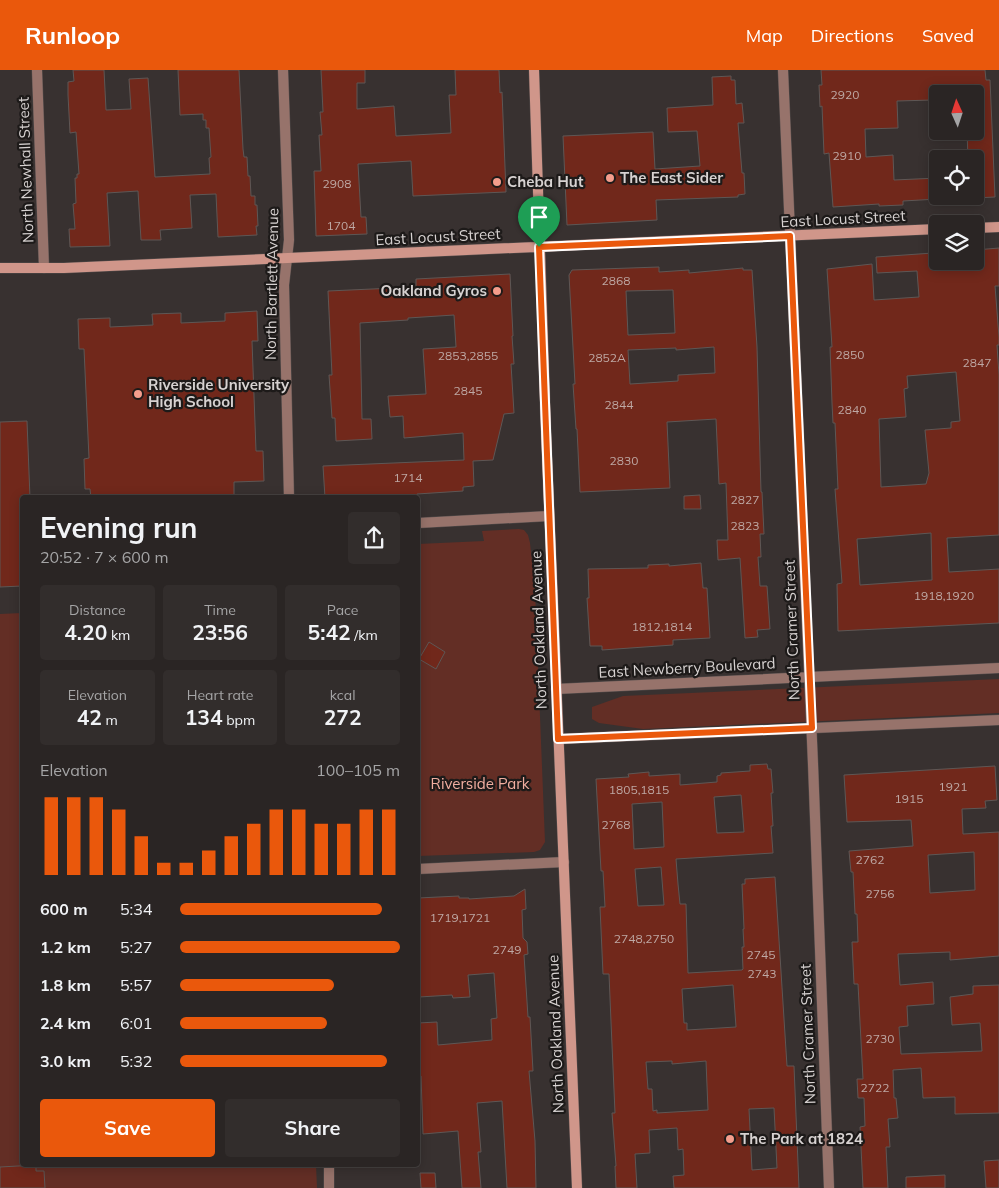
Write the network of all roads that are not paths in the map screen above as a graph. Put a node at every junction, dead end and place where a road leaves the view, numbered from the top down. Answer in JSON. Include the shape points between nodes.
{"nodes":[{"id":1,"x":37,"y":70,"type":"edge"},
{"id":2,"x":283,"y":70,"type":"edge"},
{"id":3,"x":534,"y":70,"type":"edge"},
{"id":4,"x":783,"y":70,"type":"edge"},
{"id":5,"x":999,"y":226,"type":"edge"},
{"id":6,"x":984,"y":227,"type":"edge"},
{"id":7,"x":929,"y":229,"type":"edge"},
{"id":8,"x":790,"y":236,"type":"junction"},
{"id":9,"x":539,"y":247,"type":"junction"},
{"id":10,"x":288,"y":258,"type":"junction"},
{"id":11,"x":0,"y":268,"type":"edge"},
{"id":12,"x":44,"y":268,"type":"junction"},
{"id":13,"x":290,"y":495,"type":"edge"},
{"id":14,"x":550,"y":516,"type":"junction"},
{"id":15,"x":420,"y":523,"type":"edge"},
{"id":16,"x":999,"y":668,"type":"edge"},
{"id":17,"x":809,"y":677,"type":"junction"},
{"id":18,"x":556,"y":689,"type":"junction"},
{"id":19,"x":999,"y":720,"type":"edge"},
{"id":20,"x":812,"y":728,"type":"junction"},
{"id":21,"x":558,"y":739,"type":"junction"},
{"id":22,"x":564,"y":862,"type":"junction"},
{"id":23,"x":420,"y":869,"type":"edge"},
{"id":24,"x":329,"y":1167,"type":"edge"},
{"id":25,"x":330,"y":1188,"type":"edge"},
{"id":26,"x":577,"y":1188,"type":"edge"},
{"id":27,"x":828,"y":1188,"type":"edge"}],
"edges":[{"from":1,"to":12,"type":"street","name":"North Newhall Street"},
{"from":2,"to":10,"type":"street","name":"North Bartlett Avenue"},
{"from":3,"to":9,"type":"main road","name":"North Oakland Avenue"},
{"from":4,"to":8,"type":"street","name":"North Cramer Street"},
{"from":5,"to":6,"type":"main road"},
{"from":7,"to":8,"type":"main road","name":"East Locust Street"},
{"from":8,"to":9,"type":"main road","name":"East Locust Street"},
{"from":8,"to":17,"type":"street","name":"North Cramer Street"},
{"from":9,"to":10,"type":"main road","name":"East Locust Street"},
{"from":9,"to":14,"type":"main road","name":"North Oakland Avenue"},
{"from":10,"to":12,"type":"main road","name":"East Locust Street"},
{"from":10,"to":13,"type":"street","name":"North Bartlett Avenue","via":[[284,285]]},
{"from":11,"to":12,"type":"main road","name":"East Locust Street"},
{"from":14,"to":15,"type":"street"},
{"from":14,"to":18,"type":"main road","name":"North Oakland Avenue"},
{"from":16,"to":17,"type":"street","name":"East Newberry Boulevard"},
{"from":17,"to":18,"type":"street","name":"East Newberry Boulevard"},
{"from":17,"to":20,"type":"street","name":"North Cramer Street"},
{"from":18,"to":21,"type":"main road","name":"North Oakland Avenue"},
{"from":19,"to":20,"type":"street"},
{"from":20,"to":21,"type":"street"},
{"from":20,"to":27,"type":"street","name":"North Cramer Street"},
{"from":21,"to":22,"type":"main road","name":"North Oakland Avenue"},
{"from":22,"to":23,"type":"street"},
{"from":22,"to":26,"type":"main road","name":"North Oakland Avenue"},
{"from":24,"to":25,"type":"street"}]}
